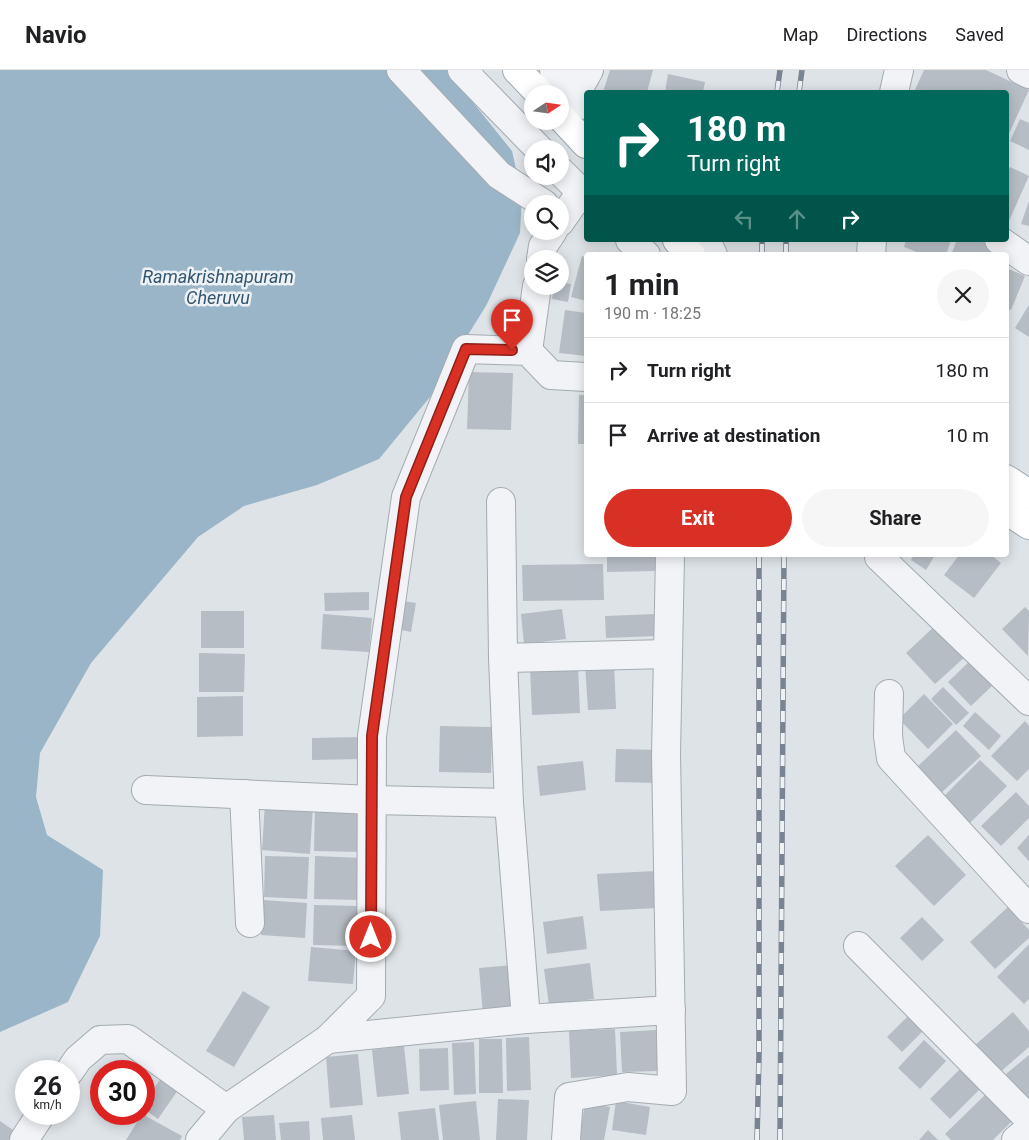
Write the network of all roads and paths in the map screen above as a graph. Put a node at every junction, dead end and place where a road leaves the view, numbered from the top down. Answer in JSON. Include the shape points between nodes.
{"nodes":[{"id":1,"x":401,"y":70,"type":"edge"},
{"id":2,"x":462,"y":70,"type":"edge"},
{"id":3,"x":517,"y":70,"type":"edge"},
{"id":4,"x":554,"y":70,"type":"edge"},
{"id":5,"x":899,"y":70,"type":"edge"},
{"id":6,"x":1021,"y":70,"type":"edge"},
{"id":7,"x":1029,"y":74,"type":"edge"},
{"id":8,"x":531,"y":85,"type":"edge"},
{"id":9,"x":584,"y":89,"type":"edge"},
{"id":10,"x":894,"y":90,"type":"edge"},
{"id":11,"x":569,"y":126,"type":"edge"},
{"id":12,"x":530,"y":140,"type":"edge"},
{"id":13,"x":584,"y":142,"type":"edge"},
{"id":14,"x":569,"y":180,"type":"edge"},
{"id":15,"x":526,"y":195,"type":"edge"},
{"id":16,"x":584,"y":195,"type":"edge"},
{"id":17,"x":569,"y":207,"type":"edge"},
{"id":18,"x":632,"y":242,"type":"edge"},
{"id":19,"x":679,"y":242,"type":"edge"},
{"id":20,"x":1002,"y":242,"type":"edge"},
{"id":21,"x":643,"y":252,"type":"edge"},
{"id":22,"x":688,"y":252,"type":"edge"},
{"id":23,"x":1029,"y":261,"type":"edge"},
{"id":24,"x":536,"y":295,"type":"edge"},
{"id":25,"x":528,"y":351,"type":"junction"},
{"id":26,"x":584,"y":377,"type":"edge"},
{"id":27,"x":1009,"y":481,"type":"edge"},
{"id":28,"x":1029,"y":494,"type":"edge"},
{"id":29,"x":501,"y":502,"type":"dead end"},
{"id":30,"x":1009,"y":512,"type":"edge"},
{"id":31,"x":1029,"y":525,"type":"edge"},
{"id":32,"x":670,"y":557,"type":"edge"},
{"id":33,"x":880,"y":557,"type":"edge"},
{"id":34,"x":668,"y":654,"type":"junction"},
{"id":35,"x":503,"y":658,"type":"junction"},
{"id":36,"x":889,"y":694,"type":"dead end"},
{"id":37,"x":1029,"y":701,"type":"edge"},
{"id":38,"x":146,"y":790,"type":"dead end"},
{"id":39,"x":244,"y":794,"type":"junction"},
{"id":40,"x":372,"y":800,"type":"junction"},
{"id":41,"x":509,"y":803,"type":"junction"},
{"id":42,"x":1029,"y":909,"type":"edge"},
{"id":43,"x":250,"y":923,"type":"dead end"},
{"id":44,"x":858,"y":946,"type":"dead end"},
{"id":45,"x":671,"y":1010,"type":"junction"},
{"id":46,"x":526,"y":1019,"type":"junction"},
{"id":47,"x":328,"y":1039,"type":"junction"},
{"id":48,"x":77,"y":1060,"type":"edge"},
{"id":49,"x":226,"y":1109,"type":"junction"},
{"id":50,"x":1029,"y":1119,"type":"edge"},
{"id":51,"x":33,"y":1125,"type":"edge"},
{"id":52,"x":1029,"y":1129,"type":"edge"},
{"id":53,"x":24,"y":1140,"type":"edge"},
{"id":54,"x":200,"y":1140,"type":"edge"},
{"id":55,"x":566,"y":1140,"type":"edge"},
{"id":56,"x":1016,"y":1140,"type":"edge"}],
"edges":[{"from":1,"to":15,"type":"street","via":[[499,175]]},
{"from":2,"to":12,"type":"street"},
{"from":3,"to":8,"type":"main road"},
{"from":4,"to":9,"type":"street"},
{"from":5,"to":10,"type":"street"},
{"from":6,"to":7,"type":"street"},
{"from":11,"to":13,"type":"main road"},
{"from":14,"to":16,"type":"street"},
{"from":16,"to":17,"type":"street"},
{"from":18,"to":21,"type":"street"},
{"from":19,"to":22,"type":"main road"},
{"from":20,"to":23,"type":"street"},
{"from":24,"to":25,"type":"street"},
{"from":25,"to":26,"type":"street","via":[[551,375]]},
{"from":25,"to":40,"type":"street","via":[[466,349],[406,497],[372,736]]},
{"from":27,"to":28,"type":"main road"},
{"from":29,"to":35,"type":"street"},
{"from":30,"to":31,"type":"main road"},
{"from":32,"to":34,"type":"street"},
{"from":33,"to":37,"type":"street"},
{"from":34,"to":35,"type":"street"},
{"from":34,"to":45,"type":"street","via":[[666,754]]},
{"from":35,"to":41,"type":"street"},
{"from":36,"to":42,"type":"street","via":[[890,758]]},
{"from":38,"to":39,"type":"street"},
{"from":39,"to":40,"type":"street"},
{"from":39,"to":43,"type":"street"},
{"from":40,"to":41,"type":"street"},
{"from":40,"to":47,"type":"street","via":[[371,996]]},
{"from":41,"to":46,"type":"street"},
{"from":44,"to":50,"type":"street"},
{"from":45,"to":46,"type":"street"},
{"from":45,"to":55,"type":"street","via":[[672,1091],[628,1087],[569,1097]]},
{"from":46,"to":47,"type":"street"},
{"from":47,"to":49,"type":"street"},
{"from":48,"to":49,"type":"street","via":[[100,1040],[128,1039]]},
{"from":49,"to":54,"type":"street"},
{"from":51,"to":53,"type":"street"},
{"from":52,"to":56,"type":"street"}]}
